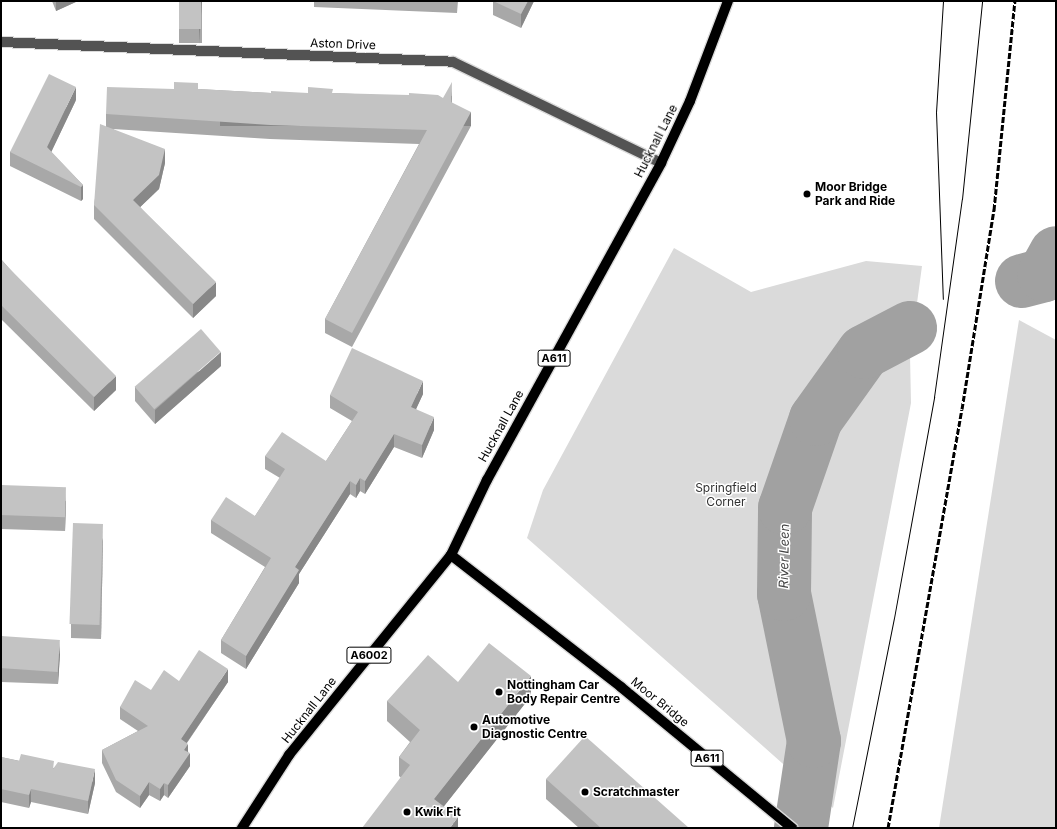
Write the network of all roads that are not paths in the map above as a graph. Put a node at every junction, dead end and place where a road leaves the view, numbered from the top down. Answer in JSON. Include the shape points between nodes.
{"nodes":[{"id":1,"x":728,"y":1,"type":"edge"},
{"id":2,"x":1,"y":42,"type":"edge"},
{"id":3,"x":661,"y":163,"type":"junction"},
{"id":4,"x":451,"y":556,"type":"junction"},
{"id":5,"x":242,"y":828,"type":"edge"},
{"id":6,"x":792,"y":828,"type":"edge"}],
"edges":[{"from":1,"to":3,"type":"main road","name":"Hucknall Lane","number":"A611","via":[[690,101]]},
{"from":2,"to":3,"type":"street","name":"Aston Drive","via":[[454,62]]},
{"from":3,"to":4,"type":"main road","name":"Hucknall Lane","number":"A611","via":[[487,480]]},
{"from":4,"to":5,"type":"main road","name":"Hucknall Lane","number":"A6002","via":[[289,755]]},
{"from":4,"to":6,"type":"main road","name":"Moor Bridge","number":"A611","via":[[621,687]]}]}
